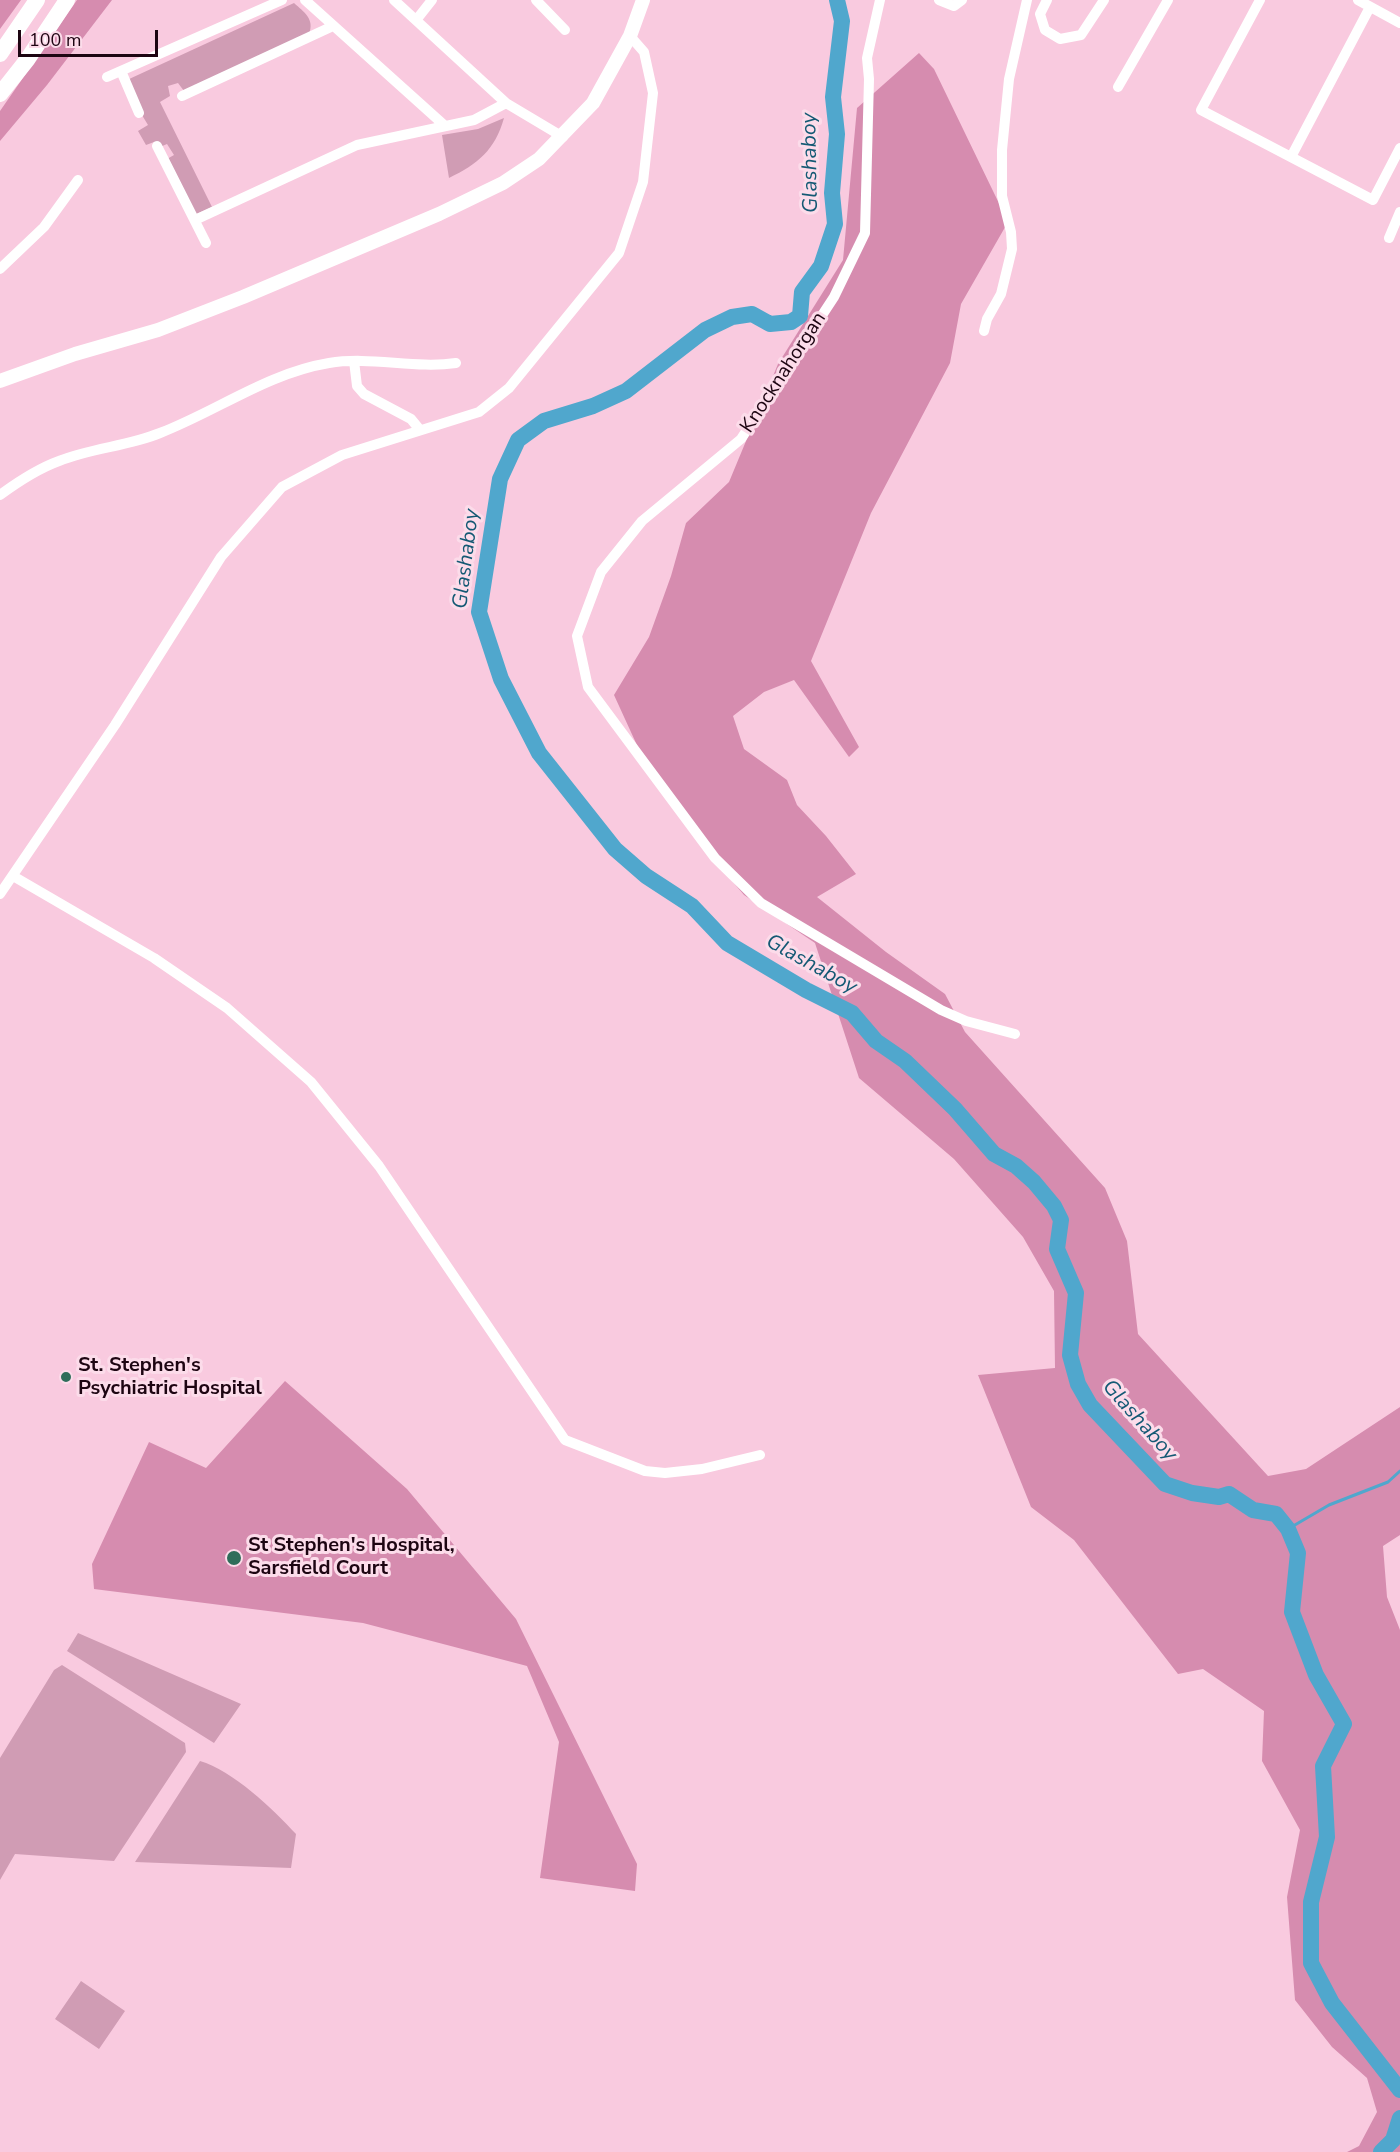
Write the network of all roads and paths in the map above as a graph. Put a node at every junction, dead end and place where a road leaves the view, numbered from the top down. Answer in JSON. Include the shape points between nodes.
{"nodes":[{"id":1,"x":37,"y":0,"type":"edge"},
{"id":2,"x":67,"y":0,"type":"edge"},
{"id":3,"x":282,"y":0,"type":"edge"},
{"id":4,"x":305,"y":0,"type":"edge"},
{"id":5,"x":394,"y":0,"type":"edge"},
{"id":6,"x":432,"y":0,"type":"edge"},
{"id":7,"x":536,"y":0,"type":"edge"},
{"id":8,"x":643,"y":0,"type":"edge"},
{"id":9,"x":880,"y":0,"type":"edge"},
{"id":10,"x":939,"y":0,"type":"edge"},
{"id":11,"x":962,"y":0,"type":"edge"},
{"id":12,"x":1027,"y":0,"type":"edge"},
{"id":13,"x":1047,"y":0,"type":"edge"},
{"id":14,"x":1104,"y":0,"type":"edge"},
{"id":15,"x":1168,"y":0,"type":"edge"},
{"id":16,"x":1260,"y":0,"type":"edge"},
{"id":17,"x":1358,"y":0,"type":"edge"},
{"id":18,"x":258,"y":5,"type":"edge"},
{"id":19,"x":1370,"y":7,"type":"junction"},
{"id":20,"x":417,"y":19,"type":"junction"},
{"id":21,"x":1400,"y":24,"type":"edge"},
{"id":22,"x":333,"y":26,"type":"junction"},
{"id":23,"x":565,"y":30,"type":"dead end"},
{"id":24,"x":630,"y":36,"type":"junction"},
{"id":25,"x":0,"y":54,"type":"edge"},
{"id":26,"x":121,"y":71,"type":"junction"},
{"id":27,"x":107,"y":77,"type":"dead end"},
{"id":28,"x":1118,"y":87,"type":"dead end"},
{"id":29,"x":0,"y":93,"type":"edge"},
{"id":30,"x":182,"y":96,"type":"dead end"},
{"id":31,"x":506,"y":103,"type":"junction"},
{"id":32,"x":139,"y":113,"type":"dead end"},
{"id":33,"x":444,"y":125,"type":"junction"},
{"id":34,"x":562,"y":136,"type":"junction"},
{"id":35,"x":157,"y":146,"type":"dead end"},
{"id":36,"x":1400,"y":148,"type":"edge"},
{"id":37,"x":1291,"y":157,"type":"junction"},
{"id":38,"x":78,"y":180,"type":"dead end"},
{"id":39,"x":1400,"y":212,"type":"edge"},
{"id":40,"x":195,"y":220,"type":"junction"},
{"id":41,"x":1389,"y":238,"type":"dead end"},
{"id":42,"x":206,"y":243,"type":"dead end"},
{"id":43,"x":0,"y":269,"type":"edge"},
{"id":44,"x":984,"y":331,"type":"dead end"},
{"id":45,"x":354,"y":362,"type":"junction"},
{"id":46,"x":456,"y":363,"type":"dead end"},
{"id":47,"x":0,"y":381,"type":"edge"},
{"id":48,"x":420,"y":430,"type":"junction"},
{"id":49,"x":0,"y":495,"type":"edge"},
{"id":50,"x":13,"y":876,"type":"junction"},
{"id":51,"x":0,"y":894,"type":"edge"},
{"id":52,"x":1015,"y":1034,"type":"dead end"},
{"id":53,"x":760,"y":1455,"type":"dead end"}],
"edges":[{"from":1,"to":25,"type":"highway"},
{"from":2,"to":29,"type":"highway"},
{"from":3,"to":18,"type":"street"},
{"from":4,"to":22,"type":"street"},
{"from":5,"to":20,"type":"street"},
{"from":6,"to":20,"type":"street"},
{"from":7,"to":23,"type":"street"},
{"from":8,"to":24,"type":"main road"},
{"from":9,"to":52,"type":"street","name":"Knocknahorgan","via":[[867,58],[865,233],[834,297],[741,439],[642,521],[601,572],[577,636],[588,687],[715,858],[761,903],[941,1010]]},
{"from":10,"to":11,"type":"street","via":[[954,6]]},
{"from":12,"to":44,"type":"street","via":[[1009,79],[1002,150],[1002,196],[1012,249],[1000,294]]},
{"from":13,"to":14,"type":"street","via":[[1040,14],[1045,30],[1060,39],[1081,36]]},
{"from":15,"to":28,"type":"street"},
{"from":16,"to":37,"type":"street","via":[[1201,110]]},
{"from":17,"to":19,"type":"street"},
{"from":18,"to":26,"type":"street"},
{"from":19,"to":21,"type":"street"},
{"from":19,"to":37,"type":"street"},
{"from":20,"to":31,"type":"street"},
{"from":22,"to":30,"type":"street"},
{"from":22,"to":33,"type":"street"},
{"from":24,"to":34,"type":"main road","via":[[593,103]]},
{"from":24,"to":48,"type":"street","via":[[644,52],[653,93],[644,182],[619,254],[509,388],[479,412]]},
{"from":26,"to":27,"type":"street"},
{"from":26,"to":32,"type":"street"},
{"from":31,"to":33,"type":"street","via":[[474,120]]},
{"from":31,"to":34,"type":"street"},
{"from":33,"to":40,"type":"street","via":[[357,145]]},
{"from":34,"to":47,"type":"main road","via":[[539,159],[503,183],[439,214],[158,330]]},
{"from":35,"to":40,"type":"street"},
{"from":36,"to":37,"type":"street","via":[[1373,200]]},
{"from":38,"to":43,"type":"street","via":[[44,227]]},
{"from":39,"to":41,"type":"street"},
{"from":40,"to":42,"type":"street"},
{"from":45,"to":46,"type":"street","via":[[431,367]]},
{"from":45,"to":48,"type":"street","via":[[357,386],[363,394],[411,419]]},
{"from":45,"to":49,"type":"street","via":[[329,363],[251,388],[158,434],[60,461],[23,478]]},
{"from":48,"to":50,"type":"street","via":[[342,455],[282,487],[221,557]]},
{"from":50,"to":51,"type":"street"},
{"from":50,"to":53,"type":"street","via":[[154,958],[227,1008],[311,1082],[379,1166],[565,1440],[645,1471],[665,1473]]}]}
